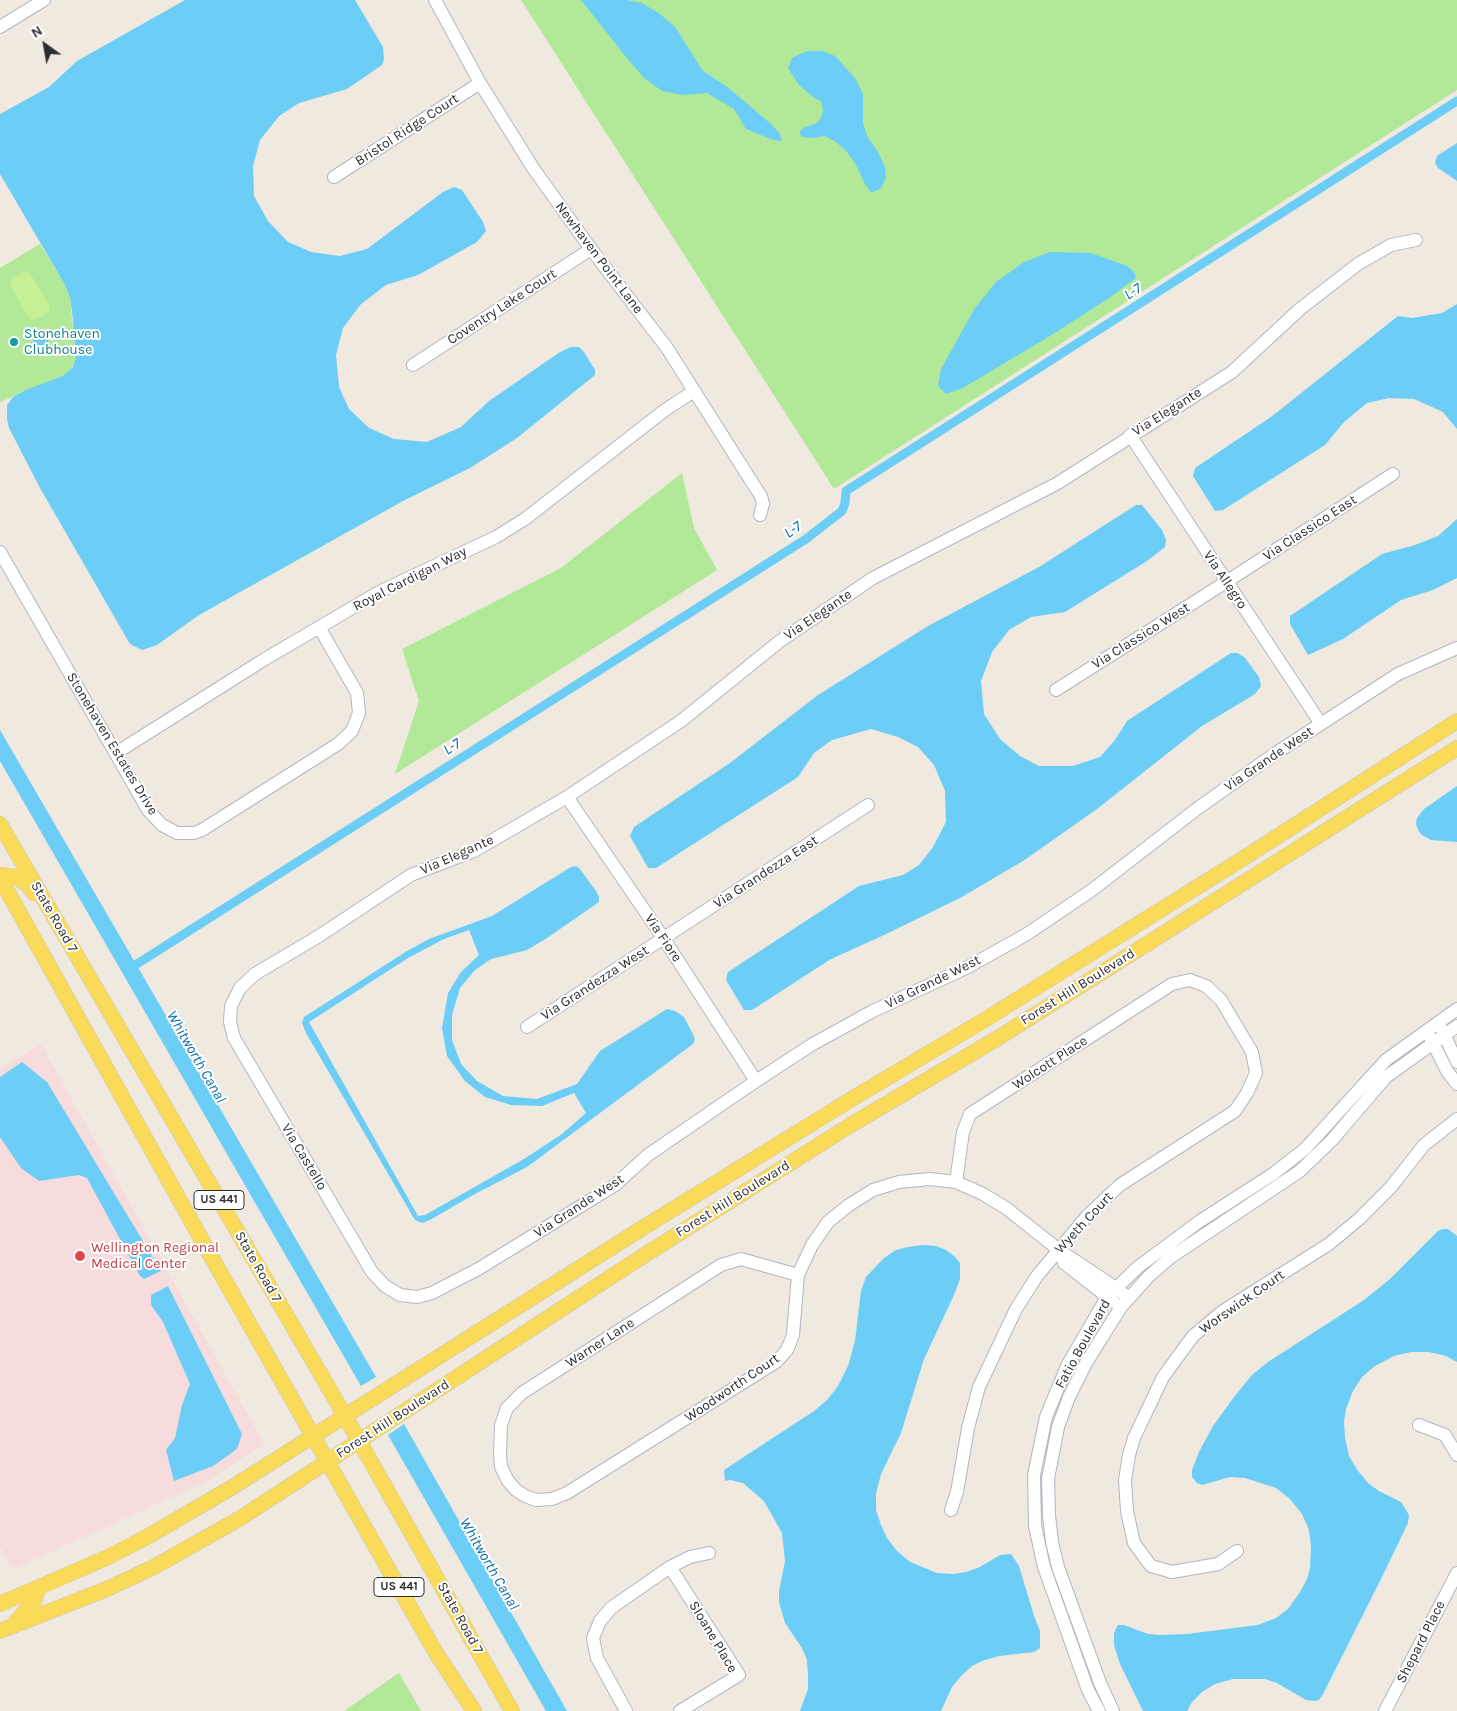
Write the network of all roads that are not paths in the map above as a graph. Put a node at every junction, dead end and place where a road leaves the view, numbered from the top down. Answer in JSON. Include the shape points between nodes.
{"nodes":[{"id":1,"x":44,"y":0,"type":"edge"},
{"id":2,"x":435,"y":0,"type":"edge"},
{"id":3,"x":0,"y":27,"type":"edge"},
{"id":4,"x":480,"y":83,"type":"junction"},
{"id":5,"x":334,"y":177,"type":"dead end"},
{"id":6,"x":1416,"y":240,"type":"dead end"},
{"id":7,"x":591,"y":249,"type":"junction"},
{"id":8,"x":413,"y":365,"type":"dead end"},
{"id":9,"x":694,"y":391,"type":"junction"},
{"id":10,"x":1130,"y":435,"type":"junction"},
{"id":11,"x":1393,"y":474,"type":"dead end"},
{"id":12,"x":760,"y":515,"type":"dead end"},
{"id":13,"x":0,"y":552,"type":"edge"},
{"id":14,"x":1226,"y":582,"type":"junction"},
{"id":15,"x":319,"y":627,"type":"junction"},
{"id":16,"x":1457,"y":648,"type":"edge"},
{"id":17,"x":1056,"y":690,"type":"dead end"},
{"id":18,"x":1457,"y":722,"type":"edge"},
{"id":19,"x":1321,"y":724,"type":"junction"},
{"id":20,"x":1457,"y":748,"type":"edge"},
{"id":21,"x":116,"y":753,"type":"junction"},
{"id":22,"x":567,"y":797,"type":"junction"},
{"id":23,"x":868,"y":805,"type":"dead end"},
{"id":24,"x":0,"y":824,"type":"edge"},
{"id":25,"x":6,"y":846,"type":"edge"},
{"id":26,"x":1,"y":882,"type":"edge"},
{"id":27,"x":59,"y":926,"type":"junction"},
{"id":28,"x":664,"y":939,"type":"junction"},
{"id":29,"x":1190,"y":980,"type":"joint"},
{"id":30,"x":231,"y":1006,"type":"joint"},
{"id":31,"x":1457,"y":1009,"type":"edge"},
{"id":32,"x":1457,"y":1026,"type":"edge"},
{"id":33,"x":527,"y":1027,"type":"dead end"},
{"id":34,"x":1441,"y":1028,"type":"junction"},
{"id":35,"x":1430,"y":1036,"type":"junction"},
{"id":36,"x":1457,"y":1062,"type":"edge"},
{"id":37,"x":756,"y":1081,"type":"junction"},
{"id":38,"x":1457,"y":1084,"type":"edge"},
{"id":39,"x":1457,"y":1119,"type":"edge"},
{"id":40,"x":956,"y":1182,"type":"junction"},
{"id":41,"x":1059,"y":1250,"type":"junction"},
{"id":42,"x":798,"y":1275,"type":"junction"},
{"id":43,"x":1116,"y":1288,"type":"junction"},
{"id":44,"x":400,"y":1295,"type":"joint"},
{"id":45,"x":1107,"y":1297,"type":"junction"},
{"id":46,"x":1125,"y":1303,"type":"junction"},
{"id":47,"x":345,"y":1416,"type":"junction"},
{"id":48,"x":1419,"y":1425,"type":"dead end"},
{"id":49,"x":314,"y":1435,"type":"junction"},
{"id":50,"x":359,"y":1440,"type":"junction"},
{"id":51,"x":1457,"y":1455,"type":"edge"},
{"id":52,"x":328,"y":1461,"type":"junction"},
{"id":53,"x":536,"y":1500,"type":"joint"},
{"id":54,"x":951,"y":1510,"type":"dead end"},
{"id":55,"x":1237,"y":1551,"type":"dead end"},
{"id":56,"x":709,"y":1553,"type":"dead end"},
{"id":57,"x":670,"y":1567,"type":"junction"},
{"id":58,"x":1457,"y":1572,"type":"edge"},
{"id":59,"x":37,"y":1589,"type":"junction"},
{"id":60,"x":0,"y":1604,"type":"edge"},
{"id":61,"x":6,"y":1629,"type":"edge"},
{"id":62,"x":474,"y":1711,"type":"edge"},
{"id":63,"x":512,"y":1711,"type":"edge"},
{"id":64,"x":626,"y":1711,"type":"edge"},
{"id":65,"x":680,"y":1711,"type":"edge"},
{"id":66,"x":1099,"y":1711,"type":"edge"},
{"id":67,"x":1113,"y":1711,"type":"edge"},
{"id":68,"x":1385,"y":1711,"type":"edge"}],
"edges":[{"from":1,"to":3,"type":"street"},
{"from":2,"to":4,"type":"street","name":"Newhaven Point Lane"},
{"from":4,"to":5,"type":"street","name":"Bristol Ridge Court"},
{"from":4,"to":7,"type":"street","name":"Newhaven Point Lane","via":[[533,168]]},
{"from":6,"to":10,"type":"street","name":"Via Elegante","via":[[1391,245],[1358,264],[1300,309],[1232,372]]},
{"from":7,"to":8,"type":"street","name":"Coventry Lake Court"},
{"from":7,"to":9,"type":"street","name":"Newhaven Point Lane","via":[[667,348]]},
{"from":9,"to":12,"type":"street","name":"Newhaven Point Lane","via":[[761,496]]},
{"from":9,"to":15,"type":"street","name":"Royal Cardigan Way","via":[[525,519],[381,591]]},
{"from":10,"to":14,"type":"street","name":"Via Allegro"},
{"from":10,"to":22,"type":"street","name":"Via Elegante","via":[[1058,482],[873,578],[780,641],[682,721]]},
{"from":11,"to":14,"type":"street","name":"Via Classico East"},
{"from":13,"to":21,"type":"street","name":"Stonehaven Estates Drive"},
{"from":14,"to":17,"type":"street","name":"Via Classico West"},
{"from":14,"to":19,"type":"street","name":"Via Allegro"},
{"from":15,"to":21,"type":"street","name":"Royal Cardigan Way"},
{"from":15,"to":21,"type":"street","name":"Stonehaven Estates Drive","via":[[357,693],[359,713],[352,731],[338,744],[274,786],[202,830],[177,832],[162,825],[148,810]]},
{"from":16,"to":19,"type":"street","name":"Via Grande West","via":[[1398,674]]},
{"from":18,"to":47,"type":"main road","name":"Forest Hill Boulevard","via":[[1011,1004],[649,1224]]},
{"from":19,"to":37,"type":"street","name":"Via Grande West","via":[[1198,808],[1092,890],[1027,934],[968,967],[873,1011]]},
{"from":20,"to":50,"type":"main road","name":"Forest Hill Boulevard","via":[[998,1038],[849,1126]]},
{"from":22,"to":28,"type":"street","name":"Via Fiore"},
{"from":22,"to":30,"type":"street","name":"Via Elegante","via":[[474,851],[411,875],[319,936],[254,974],[240,988]]},
{"from":23,"to":28,"type":"street","name":"Via Grandezza East"},
{"from":24,"to":25,"type":"main road","name":"State Road 7","number":"US 441"},
{"from":25,"to":27,"type":"main road","name":"State Road 7","number":"US 441"},
{"from":26,"to":27,"type":"main road","via":[[16,877],[27,884]]},
{"from":26,"to":49,"type":"main road","name":"State Road 7","number":"US 441"},
{"from":27,"to":47,"type":"main road","name":"State Road 7","number":"US 441"},
{"from":28,"to":33,"type":"street","name":"Via Grandezza West"},
{"from":28,"to":37,"type":"street","name":"Via Fiore"},
{"from":29,"to":40,"type":"street","name":"Wolcott Place","via":[[1172,984],[970,1114],[963,1132]]},
{"from":29,"to":41,"type":"street","name":"Wyeth Court","via":[[1206,986],[1221,1000],[1252,1052],[1256,1073],[1247,1094],[1235,1111],[1120,1185],[1086,1216]]},
{"from":30,"to":44,"type":"street","name":"Via Castello","via":[[234,1038],[372,1272],[384,1286]]},
{"from":31,"to":34,"type":"street","name":"Fatio Boulevard"},
{"from":32,"to":34,"type":"street","name":"Fatio Boulevard"},
{"from":34,"to":35,"type":"street","name":"Fatio Boulevard"},
{"from":34,"to":36,"type":"street"},
{"from":35,"to":38,"type":"street"},
{"from":35,"to":43,"type":"street","name":"Fatio Boulevard","via":[[1386,1060],[1305,1149],[1273,1174],[1200,1221],[1138,1267]]},
{"from":35,"to":46,"type":"street","name":"Fatio Boulevard","via":[[1386,1077],[1332,1140],[1300,1171],[1170,1257]]},
{"from":37,"to":44,"type":"street","name":"Via Grande West","via":[[648,1155],[615,1186],[480,1268],[432,1293],[416,1297]]},
{"from":39,"to":55,"type":"street","name":"Worswick Court","via":[[1424,1145],[1391,1187],[1329,1244],[1223,1311],[1193,1336],[1163,1377],[1129,1455],[1125,1480],[1126,1511],[1134,1543],[1151,1566],[1172,1572],[1218,1564]]},
{"from":40,"to":41,"type":"street","name":"Woodworth Court","via":[[1006,1208]]},
{"from":40,"to":42,"type":"street","name":"Woodworth Court","via":[[930,1179],[899,1182],[873,1190],[828,1222],[812,1245]]},
{"from":41,"to":43,"type":"street","name":"Woodworth Court"},
{"from":41,"to":45,"type":"street","name":"Woodworth Court","via":[[1064,1264]]},
{"from":41,"to":54,"type":"street","name":"Wyeth Court","via":[[1016,1309],[979,1387]]},
{"from":42,"to":53,"type":"street","name":"Woodworth Court","via":[[793,1335],[787,1350],[776,1362],[567,1493],[552,1499]]},
{"from":42,"to":53,"type":"street","name":"Warner Lane","via":[[741,1259],[721,1265],[522,1393],[507,1408],[501,1425],[501,1467],[516,1490]]},
{"from":43,"to":45,"type":"street","name":"Fatio Boulevard"},
{"from":43,"to":46,"type":"street","name":"Woodworth Court"},
{"from":45,"to":46,"type":"street","name":"Woodworth Court"},
{"from":45,"to":66,"type":"street","name":"Fatio Boulevard","via":[[1068,1366],[1046,1417],[1034,1475],[1035,1526],[1044,1567],[1088,1690]]},
{"from":46,"to":67,"type":"street","name":"Fatio Boulevard","via":[[1086,1363],[1070,1397],[1058,1427],[1048,1479],[1052,1542],[1058,1567]]},
{"from":47,"to":49,"type":"main road","name":"Forest Hill Boulevard"},
{"from":47,"to":50,"type":"main road","name":"State Road 7","number":"US 441"},
{"from":48,"to":51,"type":"street","via":[[1445,1435]]},
{"from":49,"to":52,"type":"main road","name":"State Road 7","number":"US 441"},
{"from":49,"to":59,"type":"main road","name":"Forest Hill Boulevard","via":[[147,1537]]},
{"from":50,"to":52,"type":"main road","name":"Forest Hill Boulevard"},
{"from":50,"to":63,"type":"main road","name":"State Road 7","number":"US 441"},
{"from":52,"to":61,"type":"main road","name":"Forest Hill Boulevard","via":[[154,1567]]},
{"from":52,"to":62,"type":"main road","name":"State Road 7","number":"US 441","via":[[436,1653]]},
{"from":56,"to":57,"type":"street","via":[[690,1557]]},
{"from":57,"to":64,"type":"street","via":[[611,1608],[592,1638],[597,1658]]},
{"from":57,"to":65,"type":"street","name":"Sloane Place","via":[[740,1675]]},
{"from":58,"to":68,"type":"street","name":"Shepard Place"},
{"from":59,"to":60,"type":"main road","name":"Forest Hill Boulevard"},
{"from":59,"to":61,"type":"main road","via":[[35,1600]]}]}
